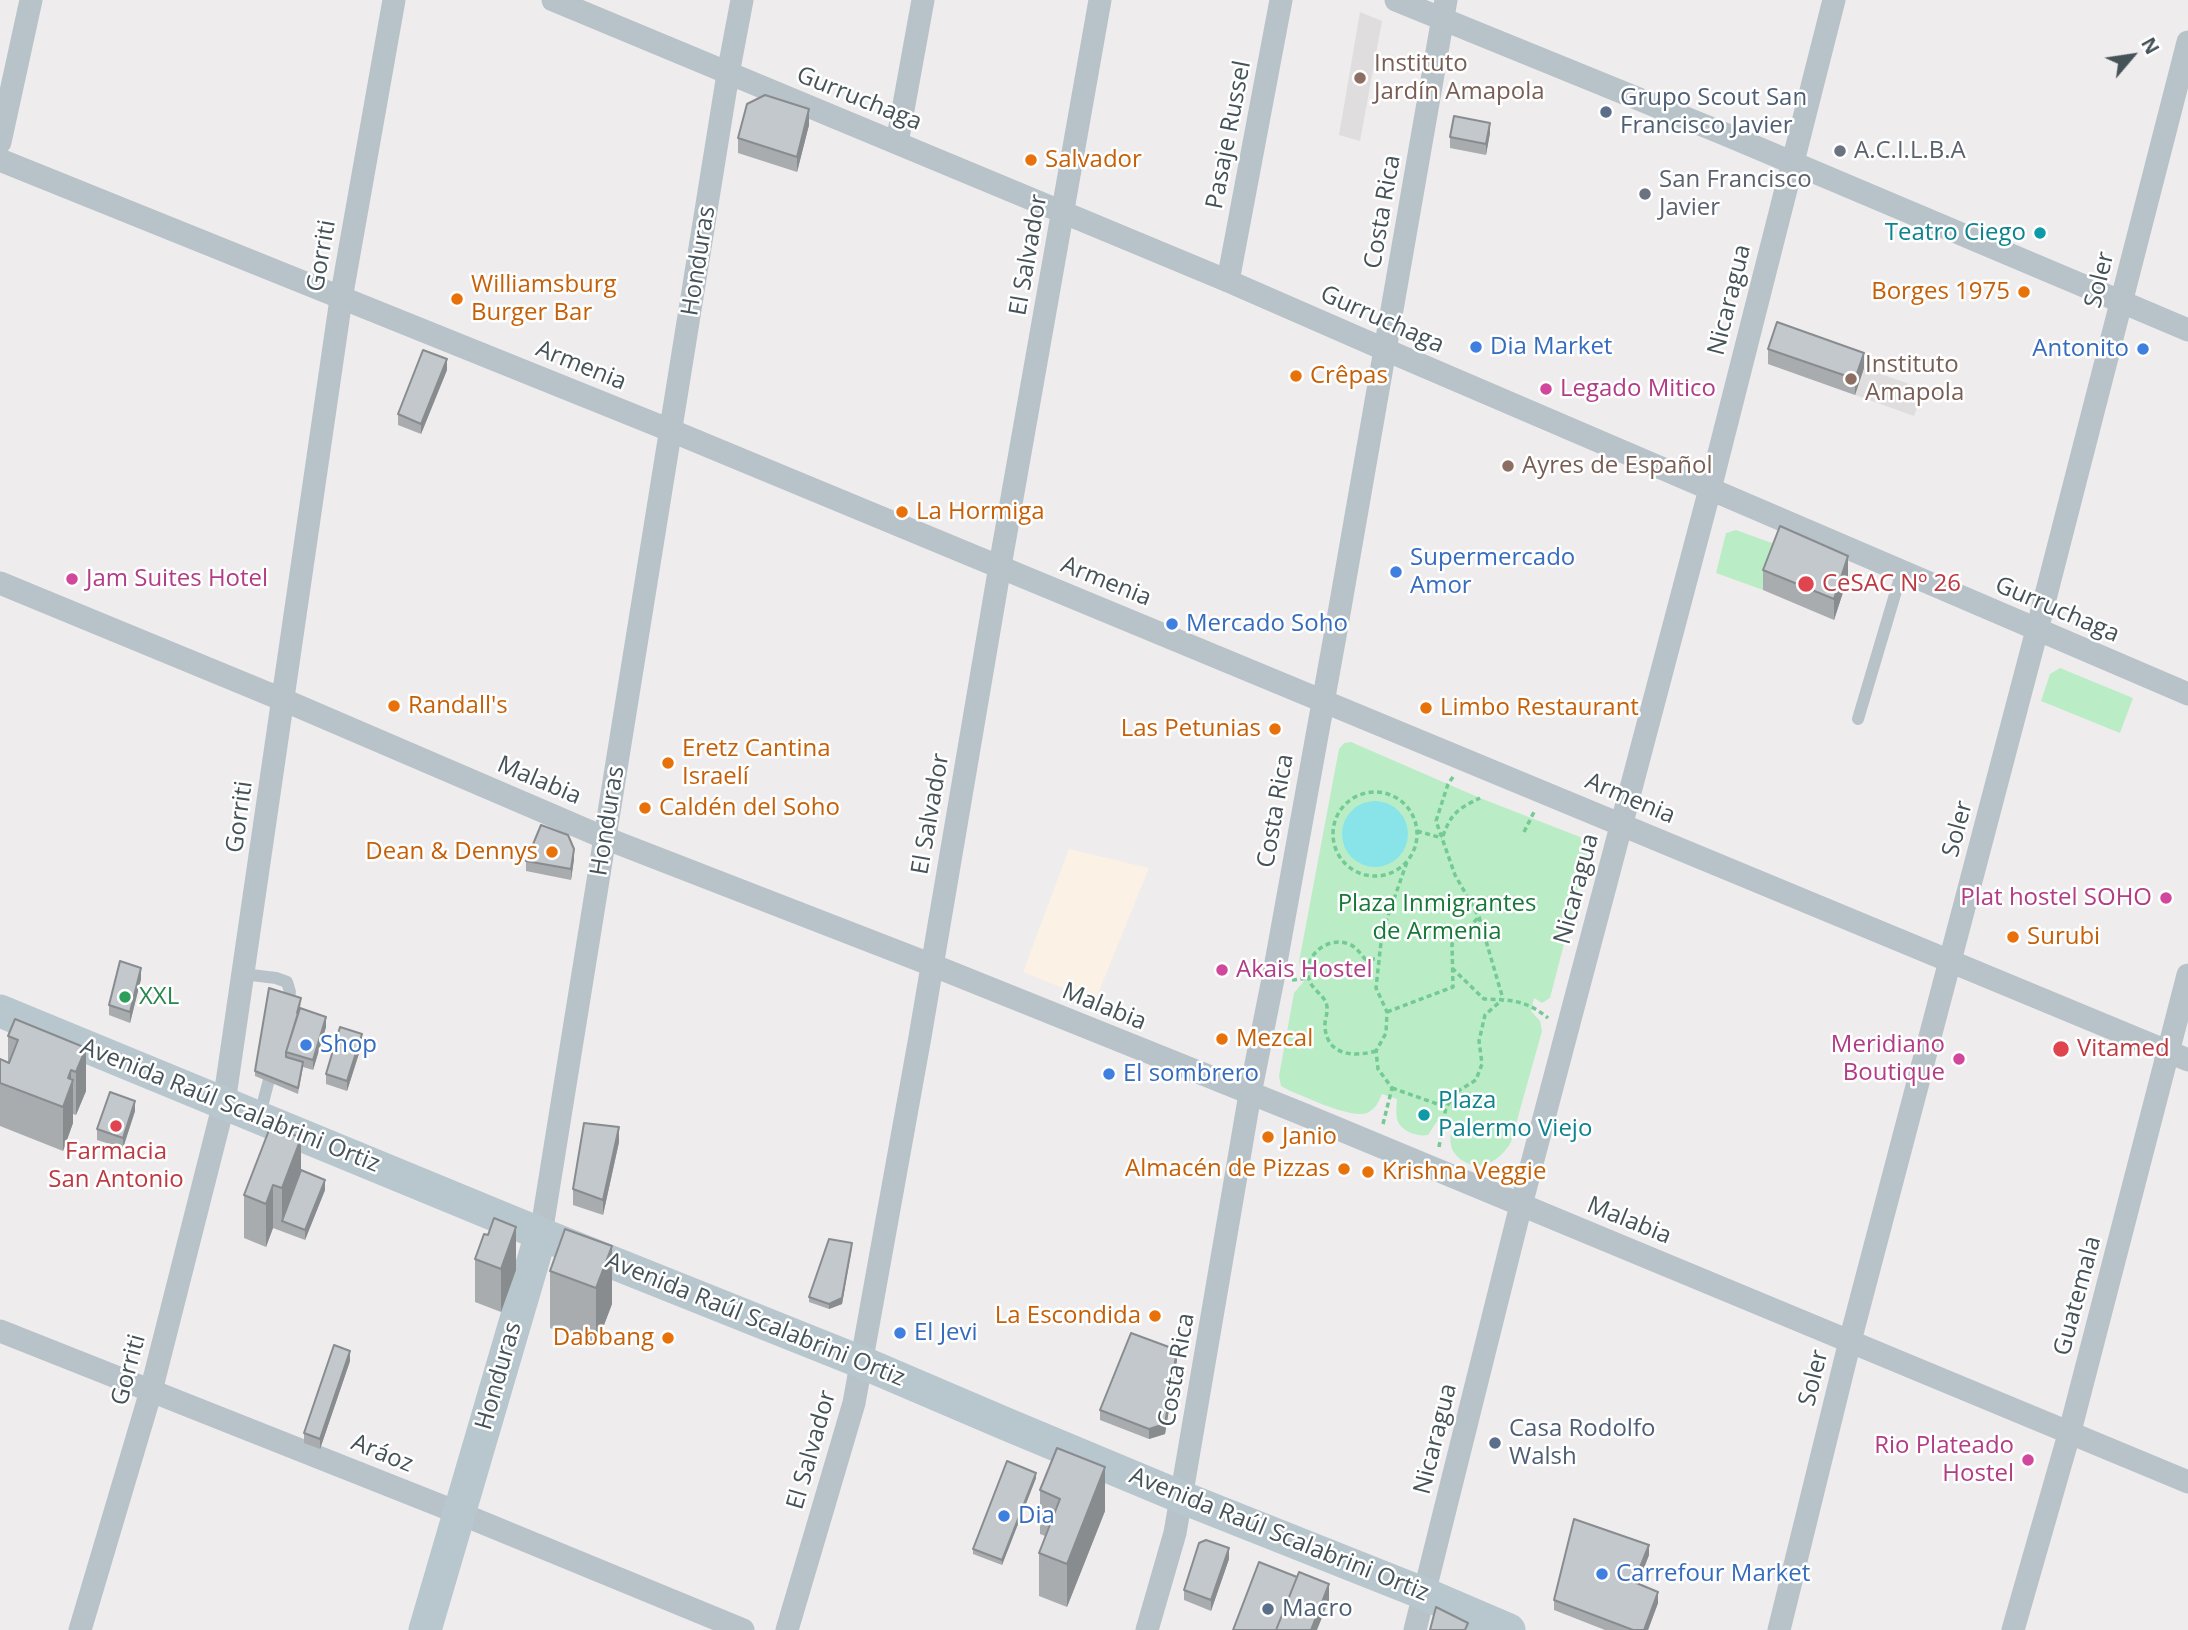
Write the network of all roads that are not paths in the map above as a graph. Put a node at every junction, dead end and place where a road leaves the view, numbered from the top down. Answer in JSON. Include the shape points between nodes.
{"nodes":[{"id":1,"x":31,"y":0,"type":"edge"},
{"id":2,"x":394,"y":0,"type":"edge"},
{"id":3,"x":742,"y":0,"type":"edge"},
{"id":4,"x":923,"y":0,"type":"edge"},
{"id":5,"x":1100,"y":0,"type":"edge"},
{"id":6,"x":1281,"y":0,"type":"edge"},
{"id":7,"x":1396,"y":0,"type":"edge"},
{"id":8,"x":1834,"y":0,"type":"edge"},
{"id":9,"x":563,"y":2,"type":"edge"},
{"id":10,"x":1445,"y":10,"type":"edge"},
{"id":11,"x":2188,"y":42,"type":"edge"},
{"id":12,"x":728,"y":74,"type":"junction"},
{"id":13,"x":0,"y":142,"type":"edge"},
{"id":14,"x":897,"y":143,"type":"junction"},
{"id":15,"x":0,"y":160,"type":"edge"},
{"id":16,"x":1792,"y":163,"type":"junction"},
{"id":17,"x":1063,"y":213,"type":"junction"},
{"id":18,"x":1228,"y":281,"type":"junction"},
{"id":19,"x":341,"y":299,"type":"junction"},
{"id":20,"x":2121,"y":303,"type":"junction"},
{"id":21,"x":2188,"y":330,"type":"edge"},
{"id":22,"x":1386,"y":350,"type":"junction"},
{"id":23,"x":672,"y":431,"type":"junction"},
{"id":24,"x":1710,"y":489,"type":"junction"},
{"id":25,"x":1000,"y":566,"type":"junction"},
{"id":26,"x":1902,"y":571,"type":"junction"},
{"id":27,"x":0,"y":583,"type":"edge"},
{"id":28,"x":2037,"y":630,"type":"junction"},
{"id":29,"x":2188,"y":694,"type":"edge"},
{"id":30,"x":284,"y":700,"type":"junction"},
{"id":31,"x":1324,"y":701,"type":"junction"},
{"id":32,"x":1858,"y":719,"type":"dead end"},
{"id":33,"x":1621,"y":823,"type":"junction"},
{"id":34,"x":605,"y":838,"type":"junction"},
{"id":35,"x":1951,"y":961,"type":"junction"},
{"id":36,"x":932,"y":965,"type":"junction"},
{"id":37,"x":243,"y":974,"type":"junction"},
{"id":38,"x":2188,"y":975,"type":"edge"},
{"id":39,"x":0,"y":1012,"type":"edge"},
{"id":40,"x":284,"y":1017,"type":"edge"},
{"id":41,"x":275,"y":1055,"type":"edge"},
{"id":42,"x":2178,"y":1055,"type":"edge"},
{"id":43,"x":1250,"y":1094,"type":"junction"},
{"id":44,"x":224,"y":1103,"type":"junction"},
{"id":45,"x":259,"y":1118,"type":"junction"},
{"id":46,"x":1521,"y":1205,"type":"junction"},
{"id":47,"x":541,"y":1234,"type":"junction"},
{"id":48,"x":0,"y":1331,"type":"edge"},
{"id":49,"x":1850,"y":1341,"type":"junction"},
{"id":50,"x":861,"y":1362,"type":"junction"},
{"id":51,"x":151,"y":1391,"type":"junction"},
{"id":52,"x":2070,"y":1431,"type":"junction"},
{"id":53,"x":2188,"y":1482,"type":"edge"},
{"id":54,"x":1181,"y":1497,"type":"junction"},
{"id":55,"x":459,"y":1513,"type":"junction"},
{"id":56,"x":1425,"y":1594,"type":"junction"},
{"id":57,"x":80,"y":1630,"type":"edge"},
{"id":58,"x":425,"y":1630,"type":"edge"},
{"id":59,"x":744,"y":1630,"type":"edge"},
{"id":60,"x":787,"y":1630,"type":"edge"},
{"id":61,"x":1147,"y":1630,"type":"edge"},
{"id":62,"x":1415,"y":1630,"type":"edge"},
{"id":63,"x":1509,"y":1630,"type":"edge"},
{"id":64,"x":1779,"y":1630,"type":"edge"},
{"id":65,"x":2012,"y":1630,"type":"edge"}],
"edges":[{"from":1,"to":13,"type":"street"},
{"from":2,"to":19,"type":"street","name":"Gorriti"},
{"from":3,"to":12,"type":"street","name":"Honduras"},
{"from":4,"to":14,"type":"street"},
{"from":5,"to":17,"type":"street","name":"El Salvador"},
{"from":6,"to":18,"type":"street","name":"Pasaje Russel"},
{"from":7,"to":10,"type":"street"},
{"from":8,"to":16,"type":"street","name":"Nicaragua"},
{"from":9,"to":12,"type":"street","name":"Gurruchaga"},
{"from":10,"to":16,"type":"street"},
{"from":10,"to":22,"type":"street","name":"Costa Rica"},
{"from":11,"to":20,"type":"street","name":"Soler"},
{"from":12,"to":14,"type":"street","name":"Gurruchaga"},
{"from":12,"to":23,"type":"street","name":"Honduras"},
{"from":14,"to":17,"type":"street","name":"Gurruchaga"},
{"from":15,"to":19,"type":"street","name":"Armenia"},
{"from":16,"to":20,"type":"street"},
{"from":16,"to":24,"type":"street","name":"Nicaragua"},
{"from":17,"to":18,"type":"street","name":"Gurruchaga"},
{"from":17,"to":25,"type":"street","name":"El Salvador"},
{"from":18,"to":22,"type":"street","name":"Gurruchaga"},
{"from":19,"to":23,"type":"street","name":"Armenia"},
{"from":19,"to":30,"type":"street","name":"Gorriti"},
{"from":20,"to":21,"type":"street"},
{"from":20,"to":28,"type":"street","name":"Soler"},
{"from":22,"to":24,"type":"street","name":"Gurruchaga"},
{"from":22,"to":31,"type":"street","name":"Costa Rica"},
{"from":23,"to":25,"type":"street","name":"Armenia"},
{"from":23,"to":34,"type":"street","name":"Honduras"},
{"from":24,"to":26,"type":"street","name":"Gurruchaga"},
{"from":24,"to":33,"type":"street","name":"Nicaragua"},
{"from":25,"to":31,"type":"street","name":"Armenia"},
{"from":25,"to":36,"type":"street","name":"El Salvador"},
{"from":26,"to":28,"type":"street","name":"Gurruchaga"},
{"from":26,"to":32,"type":"lane"},
{"from":27,"to":30,"type":"street","name":"Malabia"},
{"from":28,"to":29,"type":"street","name":"Gurruchaga"},
{"from":28,"to":35,"type":"street","name":"Soler"},
{"from":30,"to":34,"type":"street","name":"Malabia"},
{"from":30,"to":37,"type":"street","name":"Gorriti"},
{"from":31,"to":33,"type":"street","name":"Armenia"},
{"from":31,"to":43,"type":"street","name":"Costa Rica"},
{"from":33,"to":35,"type":"street","name":"Armenia"},
{"from":33,"to":46,"type":"street","name":"Nicaragua"},
{"from":34,"to":36,"type":"street","name":"Malabia"},
{"from":34,"to":47,"type":"street","name":"Honduras"},
{"from":35,"to":42,"type":"street","name":"Armenia"},
{"from":35,"to":49,"type":"street","name":"Soler"},
{"from":36,"to":43,"type":"street","name":"Malabia"},
{"from":36,"to":50,"type":"street","name":"El Salvador"},
{"from":37,"to":40,"type":"lane","via":[[287,982],[290,992]]},
{"from":37,"to":44,"type":"street","name":"Gorriti"},
{"from":38,"to":42,"type":"street","name":"Guatemala"},
{"from":39,"to":44,"type":"main road","name":"Avenida Raúl Scalabrini Ortiz"},
{"from":41,"to":45,"type":"lane"},
{"from":42,"to":52,"type":"street","name":"Guatemala"},
{"from":43,"to":46,"type":"street","name":"Malabia"},
{"from":43,"to":54,"type":"street","name":"Costa Rica"},
{"from":44,"to":45,"type":"main road","name":"Avenida Raúl Scalabrini Ortiz"},
{"from":44,"to":51,"type":"street","name":"Gorriti"},
{"from":45,"to":47,"type":"main road","name":"Avenida Raúl Scalabrini Ortiz"},
{"from":46,"to":49,"type":"street","name":"Malabia"},
{"from":46,"to":56,"type":"street","name":"Nicaragua"},
{"from":47,"to":50,"type":"main road","name":"Avenida Raúl Scalabrini Ortiz"},
{"from":47,"to":55,"type":"main road","name":"Honduras"},
{"from":48,"to":51,"type":"street","name":"Aráoz"},
{"from":49,"to":52,"type":"street","name":"Malabia"},
{"from":49,"to":64,"type":"street","name":"Soler"},
{"from":50,"to":54,"type":"main road","name":"Avenida Raúl Scalabrini Ortiz"},
{"from":50,"to":60,"type":"street","name":"El Salvador","via":[[854,1403]]},
{"from":51,"to":55,"type":"street","name":"Aráoz"},
{"from":51,"to":57,"type":"street","name":"Gorriti"},
{"from":52,"to":53,"type":"street","name":"Malabia"},
{"from":52,"to":65,"type":"street","name":"Guatemala"},
{"from":54,"to":56,"type":"main road","name":"Avenida Raúl Scalabrini Ortiz"},
{"from":54,"to":61,"type":"street","name":"Costa Rica"},
{"from":55,"to":58,"type":"main road","name":"Honduras"},
{"from":55,"to":59,"type":"street","name":"Aráoz"},
{"from":56,"to":62,"type":"street","name":"Nicaragua"},
{"from":56,"to":63,"type":"main road","name":"Avenida Raúl Scalabrini Ortiz"}]}
